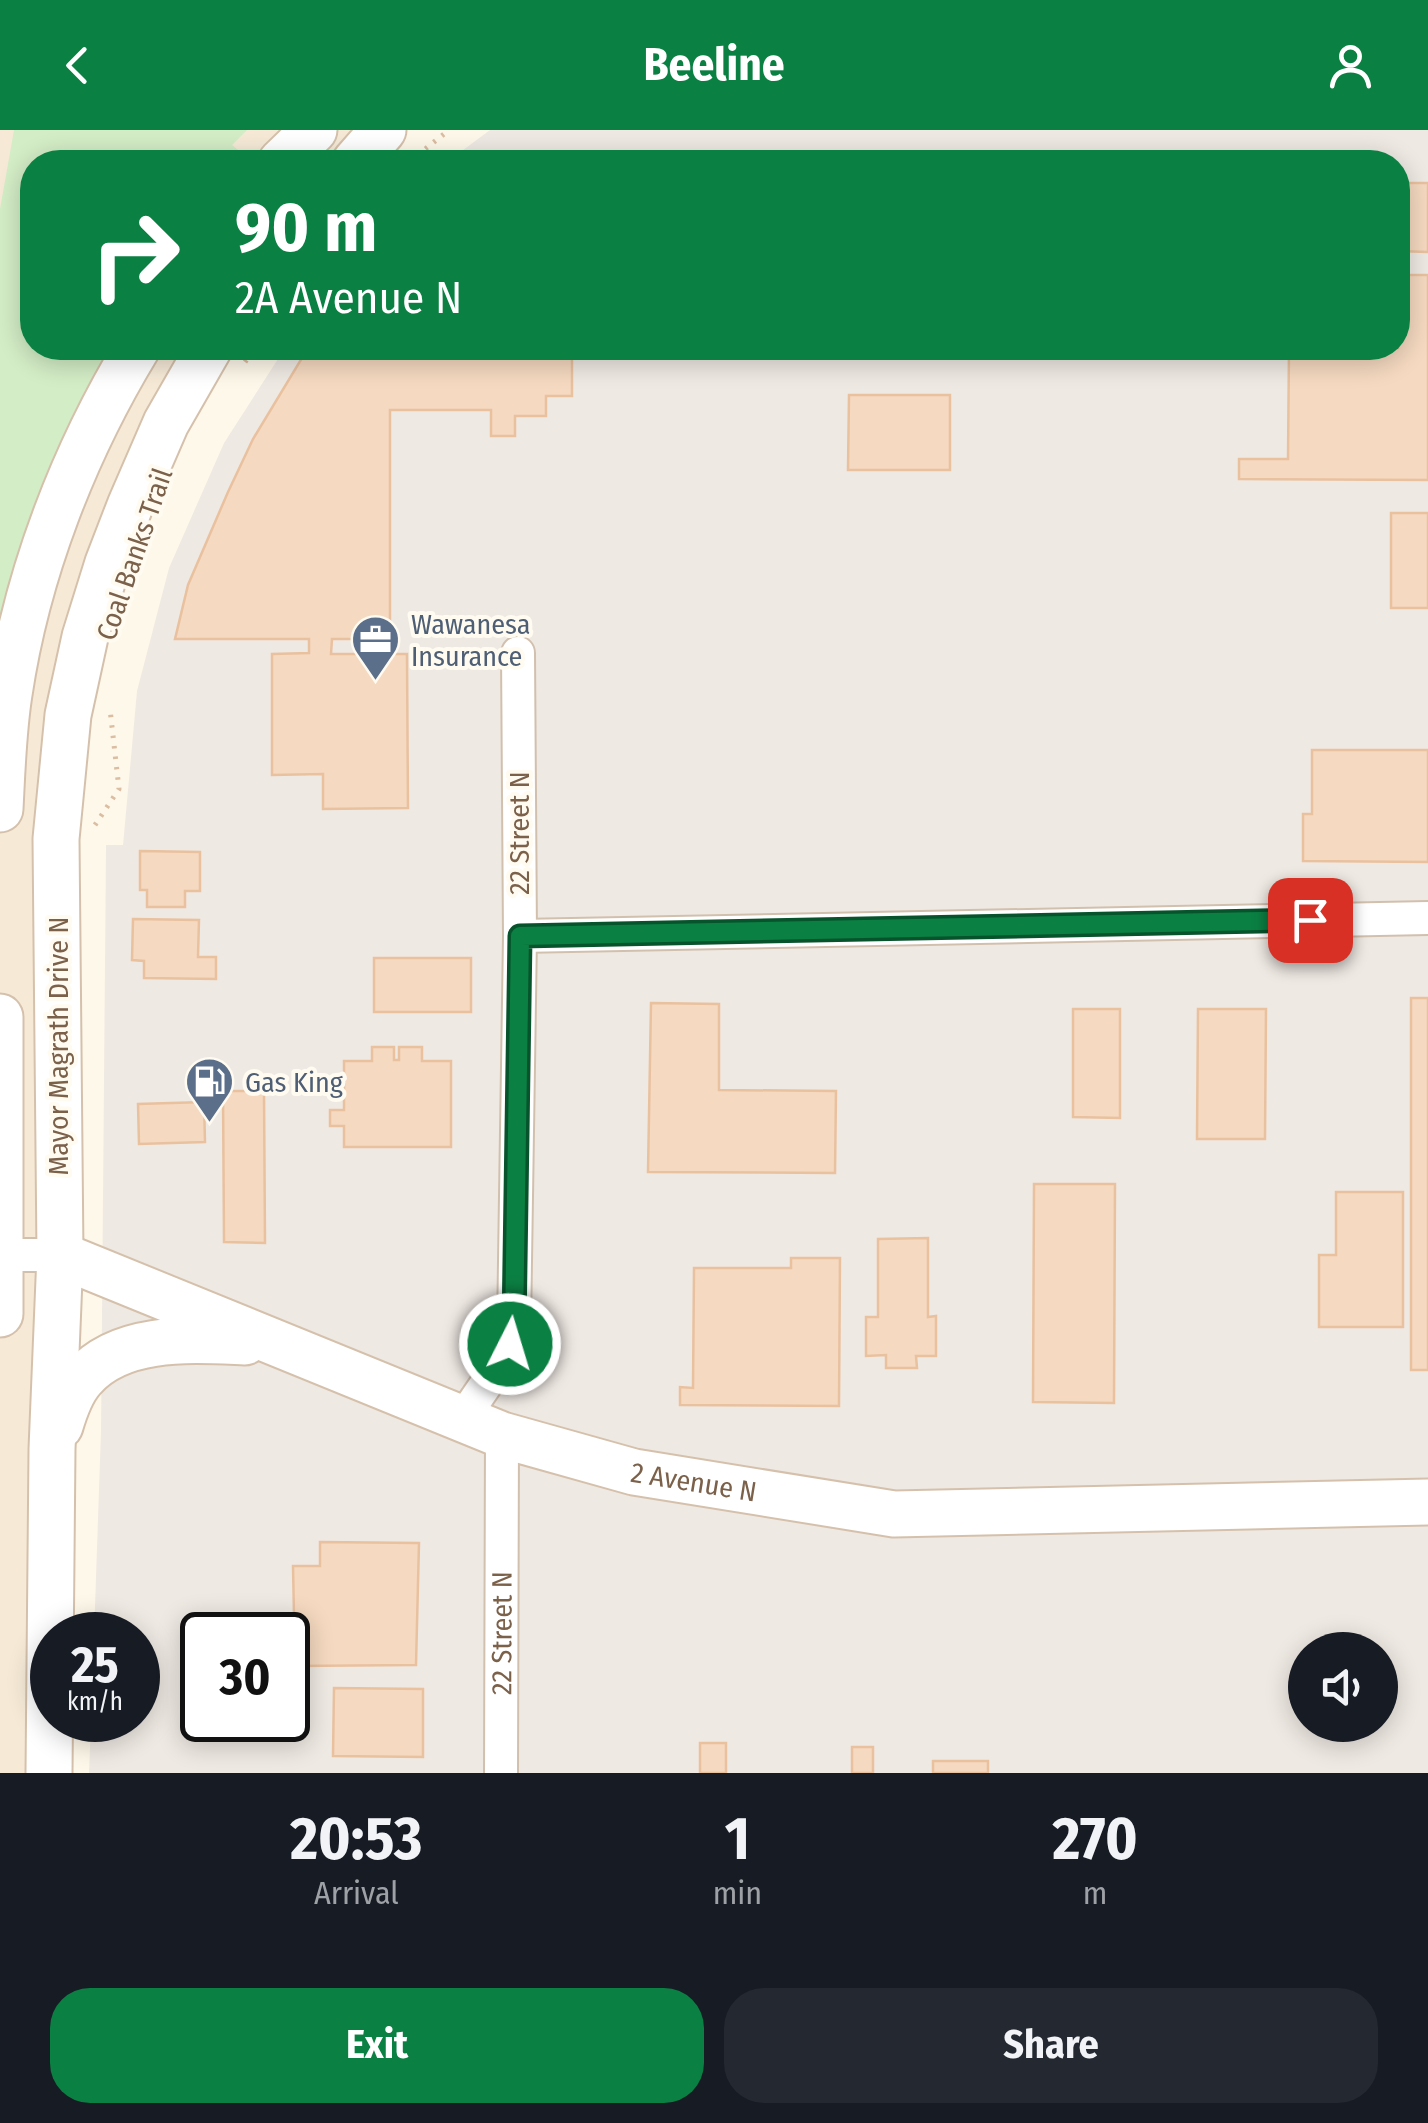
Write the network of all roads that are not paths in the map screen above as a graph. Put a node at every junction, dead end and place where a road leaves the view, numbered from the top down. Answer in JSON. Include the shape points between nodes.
{"nodes":[{"id":1,"x":314,"y":130,"type":"edge"},
{"id":2,"x":382,"y":130,"type":"edge"},
{"id":3,"x":293,"y":150,"type":"edge"},
{"id":4,"x":365,"y":150,"type":"edge"},
{"id":5,"x":129,"y":360,"type":"edge"},
{"id":6,"x":223,"y":362,"type":"edge"},
{"id":7,"x":518,"y":653,"type":"dead end"},
{"id":8,"x":0,"y":809,"type":"edge"},
{"id":9,"x":1428,"y":918,"type":"edge"},
{"id":10,"x":520,"y":936,"type":"junction"},
{"id":11,"x":0,"y":1018,"type":"edge"},
{"id":12,"x":0,"y":1255,"type":"edge"},
{"id":13,"x":60,"y":1255,"type":"junction"},
{"id":14,"x":0,"y":1314,"type":"edge"},
{"id":15,"x":277,"y":1344,"type":"junction"},
{"id":16,"x":482,"y":1426,"type":"junction"},
{"id":17,"x":52,"y":1449,"type":"junction"},
{"id":18,"x":1428,"y":1502,"type":"edge"},
{"id":19,"x":49,"y":1773,"type":"edge"},
{"id":20,"x":501,"y":1773,"type":"edge"}],
"edges":[{"from":1,"to":3,"type":"main road"},
{"from":2,"to":4,"type":"main road"},
{"from":5,"to":8,"type":"main road","via":[[72,476],[36,570],[9,694]]},
{"from":6,"to":13,"type":"main road","name":"Mayor Magrath Drive N","via":[[166,422],[85,636],[68,714],[56,839]]},
{"from":7,"to":10,"type":"street","name":"22 Street N"},
{"from":9,"to":10,"type":"street"},
{"from":10,"to":16,"type":"street","name":"22 Street N","via":[[514,1327]]},
{"from":11,"to":12,"type":"main road","name":"Mayor Magrath Drive N"},
{"from":12,"to":13,"type":"street","name":"2 Avenue N"},
{"from":12,"to":14,"type":"main road","name":"Mayor Magrath Drive N"},
{"from":13,"to":15,"type":"main road","name":"2 Avenue N"},
{"from":13,"to":17,"type":"main road","name":"Mayor Magrath Drive N"},
{"from":15,"to":16,"type":"main road","name":"2 Avenue N"},
{"from":15,"to":17,"type":"main road","via":[[200,1340],[130,1348],[81,1380]]},
{"from":16,"to":18,"type":"main road","name":"2 Avenue N","via":[[634,1472],[894,1514]]},
{"from":16,"to":20,"type":"street","name":"22 Street N"},
{"from":17,"to":19,"type":"main road","name":"Mayor Magrath Drive N"}]}
